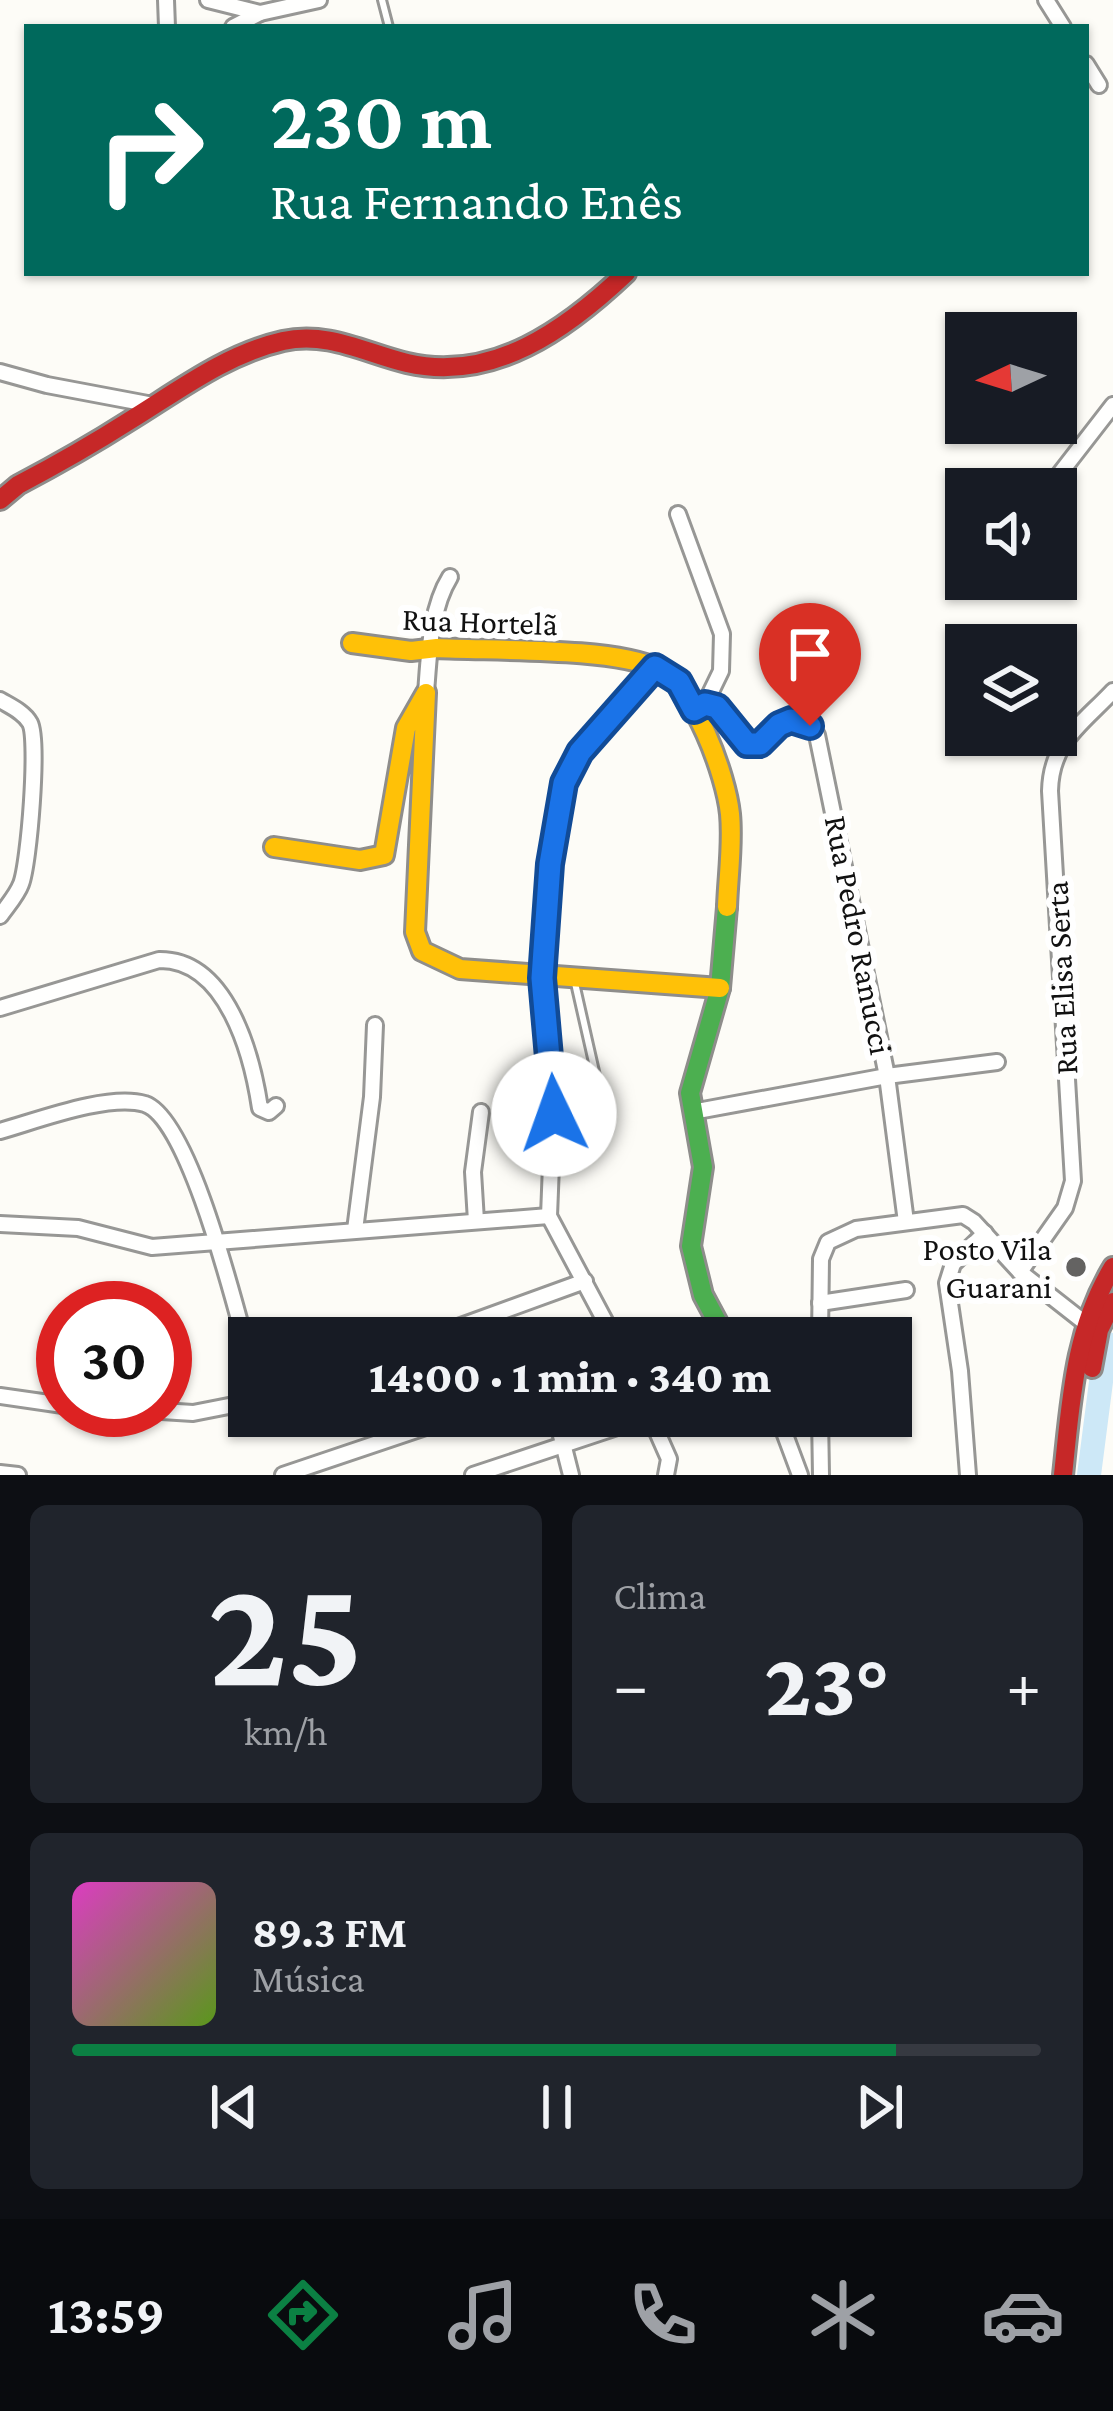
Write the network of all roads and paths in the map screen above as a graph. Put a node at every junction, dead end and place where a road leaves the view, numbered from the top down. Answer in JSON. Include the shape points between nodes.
{"nodes":[{"id":1,"x":208,"y":0,"type":"edge"},
{"id":2,"x":319,"y":0,"type":"edge"},
{"id":3,"x":259,"y":7,"type":"edge"},
{"id":4,"x":1089,"y":69,"type":"edge"},
{"id":5,"x":1099,"y":85,"type":"dead end"},
{"id":6,"x":623,"y":276,"type":"edge"},
{"id":7,"x":0,"y":372,"type":"edge"},
{"id":8,"x":153,"y":405,"type":"junction"},
{"id":9,"x":1113,"y":405,"type":"edge"},
{"id":10,"x":1064,"y":468,"type":"edge"},
{"id":11,"x":0,"y":500,"type":"edge"},
{"id":12,"x":678,"y":514,"type":"dead end"},
{"id":13,"x":449,"y":577,"type":"dead end"},
{"id":14,"x":352,"y":643,"type":"dead end"},
{"id":15,"x":430,"y":649,"type":"junction"},
{"id":16,"x":655,"y":667,"type":"junction"},
{"id":17,"x":426,"y":692,"type":"junction"},
{"id":18,"x":1113,"y":692,"type":"edge"},
{"id":19,"x":0,"y":700,"type":"edge"},
{"id":20,"x":700,"y":707,"type":"junction"},
{"id":21,"x":274,"y":847,"type":"dead end"},
{"id":22,"x":0,"y":916,"type":"edge"},
{"id":23,"x":542,"y":978,"type":"junction"},
{"id":24,"x":574,"y":979,"type":"junction"},
{"id":25,"x":720,"y":988,"type":"junction"},
{"id":26,"x":0,"y":1008,"type":"edge"},
{"id":27,"x":375,"y":1025,"type":"dead end"},
{"id":28,"x":997,"y":1062,"type":"dead end"},
{"id":29,"x":887,"y":1076,"type":"junction"},
{"id":30,"x":276,"y":1106,"type":"dead end"},
{"id":31,"x":481,"y":1112,"type":"dead end"},
{"id":32,"x":692,"y":1112,"type":"junction"},
{"id":33,"x":606,"y":1120,"type":"dead end"},
{"id":34,"x":0,"y":1131,"type":"edge"},
{"id":35,"x":549,"y":1216,"type":"junction"},
{"id":36,"x":476,"y":1221,"type":"junction"},
{"id":37,"x":906,"y":1222,"type":"junction"},
{"id":38,"x":0,"y":1224,"type":"edge"},
{"id":39,"x":355,"y":1229,"type":"junction"},
{"id":40,"x":985,"y":1233,"type":"junction"},
{"id":41,"x":219,"y":1243,"type":"junction"},
{"id":42,"x":1113,"y":1267,"type":"edge"},
{"id":43,"x":1020,"y":1272,"type":"junction"},
{"id":44,"x":585,"y":1281,"type":"junction"},
{"id":45,"x":906,"y":1290,"type":"dead end"},
{"id":46,"x":1113,"y":1302,"type":"edge"},
{"id":47,"x":820,"y":1303,"type":"junction"},
{"id":48,"x":239,"y":1317,"type":"edge"},
{"id":49,"x":486,"y":1317,"type":"edge"},
{"id":50,"x":603,"y":1317,"type":"edge"},
{"id":51,"x":715,"y":1317,"type":"edge"},
{"id":52,"x":820,"y":1317,"type":"edge"},
{"id":53,"x":1092,"y":1327,"type":"junction"},
{"id":54,"x":0,"y":1396,"type":"edge"},
{"id":55,"x":36,"y":1401,"type":"edge"},
{"id":56,"x":228,"y":1406,"type":"edge"},
{"id":57,"x":192,"y":1413,"type":"edge"},
{"id":58,"x":396,"y":1437,"type":"edge"},
{"id":59,"x":562,"y":1437,"type":"edge"},
{"id":60,"x":588,"y":1437,"type":"edge"},
{"id":61,"x":657,"y":1437,"type":"edge"},
{"id":62,"x":786,"y":1437,"type":"edge"},
{"id":63,"x":820,"y":1437,"type":"edge"},
{"id":64,"x":564,"y":1445,"type":"junction"},
{"id":65,"x":668,"y":1467,"type":"edge"},
{"id":66,"x":0,"y":1472,"type":"edge"},
{"id":67,"x":18,"y":1475,"type":"edge"},
{"id":68,"x":283,"y":1475,"type":"edge"},
{"id":69,"x":473,"y":1475,"type":"edge"},
{"id":70,"x":571,"y":1475,"type":"edge"},
{"id":71,"x":800,"y":1475,"type":"edge"},
{"id":72,"x":820,"y":1475,"type":"edge"},
{"id":73,"x":968,"y":1475,"type":"edge"},
{"id":74,"x":1063,"y":1475,"type":"edge"},
{"id":75,"x":1075,"y":1475,"type":"edge"}],
"edges":[{"from":1,"to":3,"type":"street"},
{"from":2,"to":3,"type":"street"},
{"from":4,"to":5,"type":"street"},
{"from":6,"to":8,"type":"street","via":[[549,336],[506,357],[435,367],[341,340],[290,339]]},
{"from":7,"to":8,"type":"street"},
{"from":8,"to":11,"type":"street"},
{"from":9,"to":10,"type":"street"},
{"from":12,"to":20,"type":"street","via":[[722,634],[721,670]]},
{"from":13,"to":15,"type":"street"},
{"from":14,"to":15,"type":"street","name":"Rua Hortelã"},
{"from":15,"to":16,"type":"street","name":"Rua Hortelã","via":[[606,656]]},
{"from":15,"to":17,"type":"street"},
{"from":16,"to":20,"type":"street"},
{"from":16,"to":23,"type":"street","via":[[580,752],[564,783]]},
{"from":17,"to":21,"type":"street","via":[[401,754],[384,855],[360,860]]},
{"from":17,"to":23,"type":"street","via":[[417,944],[460,969]]},
{"from":18,"to":43,"type":"street","name":"Rua Elisa Serta","via":[[1052,761],[1073,1181],[1065,1208]]},
{"from":19,"to":22,"type":"street","via":[[31,724],[36,763],[28,857],[21,886]]},
{"from":20,"to":25,"type":"street","via":[[730,814]]},
{"from":20,"to":29,"type":"street","name":"Rua Pedro Ranucci","via":[[717,707],[747,744],[760,744],[791,720],[817,735]]},
{"from":23,"to":24,"type":"street"},
{"from":23,"to":35,"type":"street","via":[[554,1088]]},
{"from":24,"to":25,"type":"street"},
{"from":24,"to":33,"type":"lane"},
{"from":25,"to":32,"type":"street","via":[[693,1074]]},
{"from":26,"to":30,"type":"street","via":[[159,960],[182,963],[220,997],[242,1036],[260,1108]]},
{"from":27,"to":39,"type":"street"},
{"from":28,"to":29,"type":"street"},
{"from":29,"to":32,"type":"street"},
{"from":29,"to":37,"type":"street","name":"Rua Pedro Ranucci"},
{"from":31,"to":36,"type":"street"},
{"from":32,"to":51,"type":"street","via":[[703,1166],[694,1267]]},
{"from":34,"to":41,"type":"street","via":[[78,1110],[147,1105],[177,1144]]},
{"from":35,"to":36,"type":"street"},
{"from":35,"to":44,"type":"street"},
{"from":36,"to":39,"type":"street"},
{"from":37,"to":40,"type":"street","via":[[969,1217]]},
{"from":37,"to":47,"type":"street","via":[[828,1242]]},
{"from":38,"to":41,"type":"street","via":[[78,1228],[152,1247]]},
{"from":39,"to":41,"type":"street"},
{"from":40,"to":43,"type":"street"},
{"from":40,"to":73,"type":"street","via":[[953,1264],[947,1283]]},
{"from":41,"to":48,"type":"street"},
{"from":42,"to":53,"type":"street","via":[[1095,1296]]},
{"from":43,"to":53,"type":"street"},
{"from":44,"to":49,"type":"street"},
{"from":44,"to":50,"type":"street"},
{"from":45,"to":47,"type":"street"},
{"from":46,"to":53,"type":"street"},
{"from":47,"to":52,"type":"street"},
{"from":53,"to":74,"type":"street"},
{"from":53,"to":75,"type":"street"},
{"from":54,"to":55,"type":"street"},
{"from":56,"to":57,"type":"street"},
{"from":58,"to":68,"type":"street"},
{"from":59,"to":64,"type":"street"},
{"from":60,"to":64,"type":"street"},
{"from":61,"to":65,"type":"street"},
{"from":62,"to":71,"type":"street"},
{"from":63,"to":72,"type":"street"},
{"from":64,"to":69,"type":"street"},
{"from":64,"to":70,"type":"street"},
{"from":66,"to":67,"type":"street"}]}
